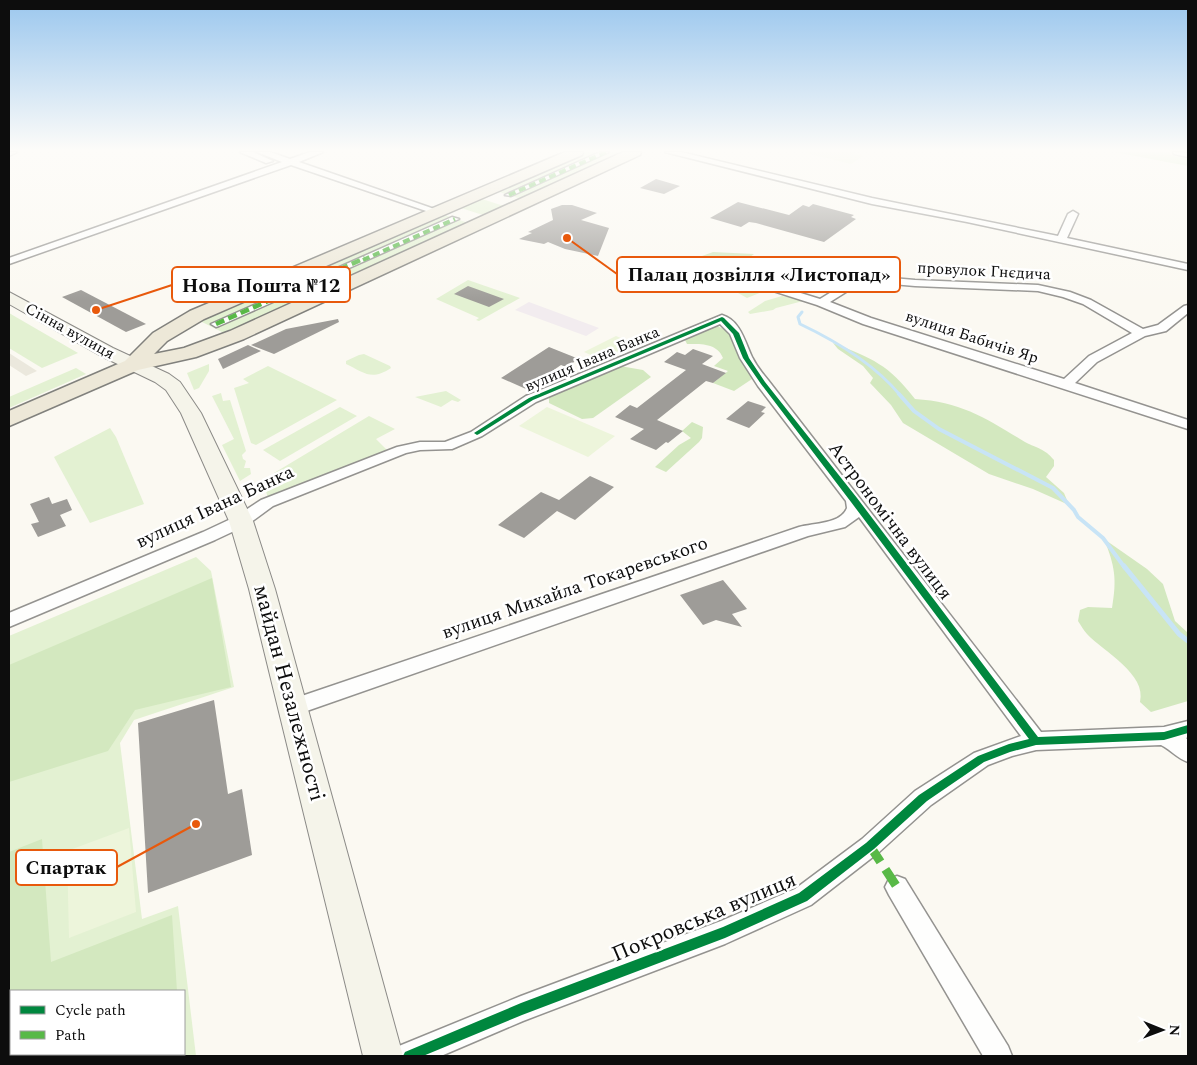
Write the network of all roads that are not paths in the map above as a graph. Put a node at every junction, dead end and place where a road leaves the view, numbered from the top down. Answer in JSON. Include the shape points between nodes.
{"nodes":[{"id":1,"x":177,"y":202,"type":"edge"},
{"id":2,"x":409,"y":202,"type":"edge"},
{"id":3,"x":467,"y":202,"type":"edge"},
{"id":4,"x":512,"y":202,"type":"edge"},
{"id":5,"x":876,"y":202,"type":"edge"},
{"id":6,"x":446,"y":214,"type":"junction"},
{"id":7,"x":1073,"y":214,"type":"dead end"},
{"id":8,"x":482,"y":222,"type":"junction"},
{"id":9,"x":1061,"y":239,"type":"junction"},
{"id":10,"x":9,"y":261,"type":"edge"},
{"id":11,"x":1188,"y":267,"type":"edge"},
{"id":12,"x":746,"y":279,"type":"dead end"},
{"id":13,"x":9,"y":297,"type":"edge"},
{"id":14,"x":822,"y":303,"type":"junction"},
{"id":15,"x":1188,"y":308,"type":"edge"},
{"id":16,"x":722,"y":319,"type":"joint"},
{"id":17,"x":216,"y":324,"type":"dead end"},
{"id":18,"x":1141,"y":333,"type":"junction"},
{"id":19,"x":132,"y":365,"type":"junction"},
{"id":20,"x":1066,"y":384,"type":"junction"},
{"id":21,"x":9,"y":419,"type":"edge"},
{"id":22,"x":1188,"y":425,"type":"edge"},
{"id":23,"x":854,"y":500,"type":"junction"},
{"id":24,"x":241,"y":521,"type":"junction"},
{"id":25,"x":845,"y":521,"type":"junction"},
{"id":26,"x":884,"y":541,"type":"junction"},
{"id":27,"x":9,"y":620,"type":"edge"},
{"id":28,"x":294,"y":707,"type":"junction"},
{"id":29,"x":1188,"y":729,"type":"edge"},
{"id":30,"x":1164,"y":736,"type":"junction"},
{"id":31,"x":1036,"y":741,"type":"junction"},
{"id":32,"x":1188,"y":753,"type":"edge"},
{"id":33,"x":897,"y":887,"type":"dead end"},
{"id":34,"x":383,"y":1056,"type":"edge"},
{"id":35,"x":410,"y":1056,"type":"edge"},
{"id":36,"x":998,"y":1056,"type":"edge"}],
"edges":[{"from":1,"to":10,"type":"street"},
{"from":2,"to":6,"type":"street"},
{"from":3,"to":6,"type":"main road"},
{"from":4,"to":8,"type":"main road"},
{"from":5,"to":9,"type":"street"},
{"from":6,"to":8,"type":"main road"},
{"from":6,"to":17,"type":"street"},
{"from":6,"to":19,"type":"main road","via":[[197,315],[160,336]]},
{"from":7,"to":9,"type":"street","name":"провулок Гнєдича"},
{"from":8,"to":19,"type":"main road","via":[[220,342],[189,353]]},
{"from":9,"to":11,"type":"street"},
{"from":12,"to":14,"type":"street","name":"вулиця Бабичів Яр"},
{"from":13,"to":19,"type":"main road","name":"Сінна вулиця"},
{"from":14,"to":18,"type":"street","name":"провулок Гнєдича","via":[[850,285],[869,279],[1038,288],[1079,298]]},
{"from":14,"to":20,"type":"street","name":"вулиця Бабичів Яр","via":[[867,321]]},
{"from":15,"to":18,"type":"street","via":[[1162,328]]},
{"from":16,"to":23,"type":"street","name":"Астрономічна вулиця","via":[[736,333],[754,370]]},
{"from":16,"to":24,"type":"street","name":"вулиця Івана Банка","via":[[531,399],[474,435],[447,446],[402,450],[267,503]]},
{"from":18,"to":20,"type":"street","via":[[1093,359]]},
{"from":19,"to":21,"type":"main road"},
{"from":19,"to":24,"type":"main road","name":"майдан Незалежності","via":[[173,386],[187,406]]},
{"from":20,"to":22,"type":"street","name":"вулиця Бабичів Яр"},
{"from":23,"to":25,"type":"street","via":[[854,514]]},
{"from":23,"to":26,"type":"street","name":"Астрономічна вулиця"},
{"from":24,"to":27,"type":"street","name":"вулиця Івана Банка"},
{"from":24,"to":28,"type":"main road","name":"майдан Незалежності"},
{"from":25,"to":26,"type":"street","via":[[862,526]]},
{"from":25,"to":28,"type":"street","name":"вулиця Михайла Токаревського","via":[[805,531]]},
{"from":26,"to":31,"type":"street","name":"Астрономічна вулиця"},
{"from":28,"to":34,"type":"main road","name":"майдан Незалежності"},
{"from":29,"to":30,"type":"street","name":"Покровська вулиця"},
{"from":30,"to":31,"type":"street","name":"Покровська вулиця"},
{"from":30,"to":32,"type":"street"},
{"from":31,"to":35,"type":"street","name":"Покровська вулиця","via":[[981,759],[923,798],[870,846],[803,897],[725,932],[521,1009]]},
{"from":33,"to":36,"type":"street"}]}
